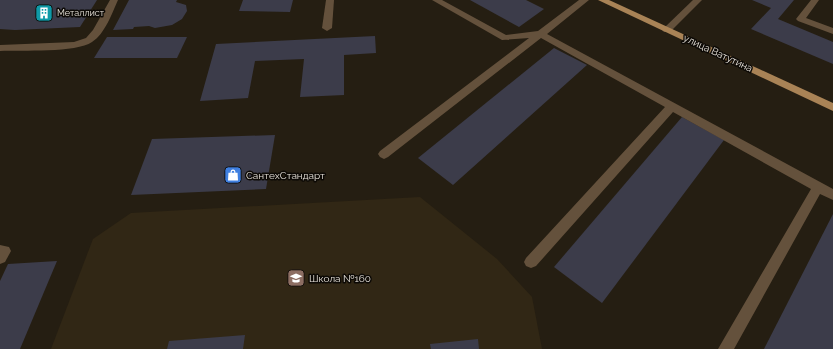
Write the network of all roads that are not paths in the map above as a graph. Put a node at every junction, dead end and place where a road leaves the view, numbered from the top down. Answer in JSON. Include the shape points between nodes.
{"nodes":[{"id":1,"x":114,"y":0,"type":"edge"},
{"id":2,"x":330,"y":0,"type":"edge"},
{"id":3,"x":436,"y":0,"type":"edge"},
{"id":4,"x":585,"y":0,"type":"edge"},
{"id":5,"x":602,"y":0,"type":"edge"},
{"id":6,"x":698,"y":0,"type":"edge"},
{"id":7,"x":815,"y":0,"type":"edge"},
{"id":8,"x":327,"y":28,"type":"dead end"},
{"id":9,"x":667,"y":30,"type":"junction"},
{"id":10,"x":833,"y":31,"type":"edge"},
{"id":11,"x":541,"y":34,"type":"junction"},
{"id":12,"x":0,"y":48,"type":"edge"},
{"id":13,"x":672,"y":106,"type":"junction"},
{"id":14,"x":833,"y":107,"type":"edge"},
{"id":15,"x":384,"y":154,"type":"dead end"},
{"id":16,"x":818,"y":187,"type":"junction"},
{"id":17,"x":833,"y":195,"type":"edge"},
{"id":18,"x":0,"y":251,"type":"edge"},
{"id":19,"x":0,"y":258,"type":"edge"},
{"id":20,"x":531,"y":262,"type":"dead end"},
{"id":21,"x":726,"y":349,"type":"edge"}],
"edges":[{"from":1,"to":12,"type":"street","via":[[98,32],[89,40],[75,45]]},
{"from":2,"to":8,"type":"street"},
{"from":3,"to":11,"type":"street","via":[[505,38]]},
{"from":4,"to":11,"type":"street"},
{"from":5,"to":9,"type":"main road","name":"улица Ватутина"},
{"from":6,"to":9,"type":"street"},
{"from":7,"to":10,"type":"street","via":[[801,19]]},
{"from":9,"to":14,"type":"main road","name":"улица Ватутина"},
{"from":11,"to":13,"type":"street"},
{"from":11,"to":15,"type":"street"},
{"from":13,"to":16,"type":"street"},
{"from":13,"to":20,"type":"street"},
{"from":16,"to":17,"type":"street"},
{"from":16,"to":21,"type":"street"},
{"from":18,"to":19,"type":"street","via":[[4,251]]}]}
